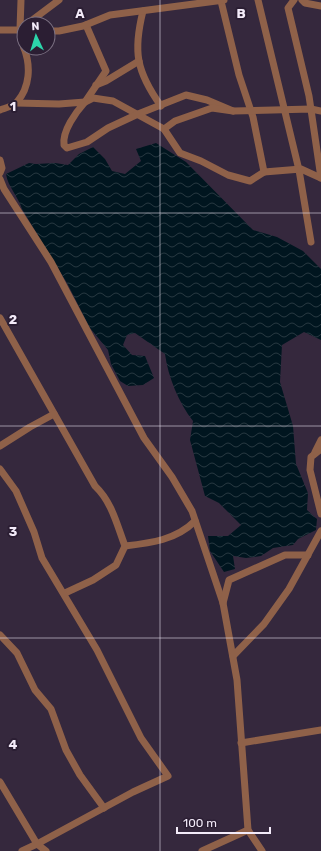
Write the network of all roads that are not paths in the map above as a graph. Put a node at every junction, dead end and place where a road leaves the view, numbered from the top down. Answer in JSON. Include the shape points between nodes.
{"nodes":[{"id":1,"x":22,"y":0,"type":"edge"},
{"id":2,"x":58,"y":0,"type":"edge"},
{"id":3,"x":223,"y":0,"type":"edge"},
{"id":4,"x":258,"y":0,"type":"edge"},
{"id":5,"x":294,"y":0,"type":"edge"},
{"id":6,"x":302,"y":0,"type":"edge"},
{"id":7,"x":175,"y":3,"type":"edge"},
{"id":8,"x":321,"y":6,"type":"edge"},
{"id":9,"x":143,"y":11,"type":"junction"},
{"id":10,"x":23,"y":16,"type":"edge"},
{"id":11,"x":37,"y":16,"type":"edge"},
{"id":12,"x":86,"y":24,"type":"junction"},
{"id":13,"x":16,"y":29,"type":"edge"},
{"id":14,"x":0,"y":30,"type":"edge"},
{"id":15,"x":56,"y":31,"type":"edge"},
{"id":16,"x":27,"y":56,"type":"edge"},
{"id":17,"x":139,"y":61,"type":"junction"},
{"id":18,"x":96,"y":85,"type":"junction"},
{"id":19,"x":85,"y":102,"type":"junction"},
{"id":20,"x":16,"y":103,"type":"junction"},
{"id":21,"x":161,"y":106,"type":"junction"},
{"id":22,"x":0,"y":110,"type":"edge"},
{"id":23,"x":250,"y":110,"type":"junction"},
{"id":24,"x":285,"y":110,"type":"junction"},
{"id":25,"x":311,"y":110,"type":"junction"},
{"id":26,"x":233,"y":111,"type":"junction"},
{"id":27,"x":321,"y":111,"type":"edge"},
{"id":28,"x":138,"y":114,"type":"junction"},
{"id":29,"x":164,"y":128,"type":"junction"},
{"id":30,"x":0,"y":160,"type":"edge"},
{"id":31,"x":299,"y":170,"type":"junction"},
{"id":32,"x":264,"y":172,"type":"junction"},
{"id":33,"x":0,"y":173,"type":"edge"},
{"id":34,"x":321,"y":178,"type":"edge"},
{"id":35,"x":0,"y":180,"type":"edge"},
{"id":36,"x":311,"y":242,"type":"dead end"},
{"id":37,"x":0,"y":318,"type":"edge"},
{"id":38,"x":0,"y":330,"type":"edge"},
{"id":39,"x":8,"y":333,"type":"junction"},
{"id":40,"x":54,"y":414,"type":"junction"},
{"id":41,"x":321,"y":440,"type":"edge"},
{"id":42,"x":0,"y":446,"type":"edge"},
{"id":43,"x":318,"y":450,"type":"edge"},
{"id":44,"x":0,"y":469,"type":"edge"},
{"id":45,"x":321,"y":514,"type":"edge"},
{"id":46,"x":195,"y":521,"type":"junction"},
{"id":47,"x":321,"y":531,"type":"edge"},
{"id":48,"x":125,"y":546,"type":"junction"},
{"id":49,"x":308,"y":555,"type":"junction"},
{"id":50,"x":65,"y":593,"type":"junction"},
{"id":51,"x":223,"y":603,"type":"junction"},
{"id":52,"x":0,"y":635,"type":"edge"},
{"id":53,"x":233,"y":656,"type":"junction"},
{"id":54,"x":321,"y":730,"type":"edge"},
{"id":55,"x":241,"y":743,"type":"junction"},
{"id":56,"x":0,"y":782,"type":"edge"},
{"id":57,"x":104,"y":808,"type":"junction"},
{"id":58,"x":248,"y":830,"type":"junction"},
{"id":59,"x":37,"y":844,"type":"junction"},
{"id":60,"x":22,"y":851,"type":"edge"},
{"id":61,"x":46,"y":851,"type":"edge"},
{"id":62,"x":202,"y":851,"type":"edge"},
{"id":63,"x":262,"y":851,"type":"edge"}],
"edges":[{"from":1,"to":10,"type":"street"},
{"from":2,"to":11,"type":"street"},
{"from":3,"to":7,"type":"street"},
{"from":3,"to":23,"type":"street","via":[[239,75]]},
{"from":4,"to":24,"type":"street"},
{"from":5,"to":25,"type":"street","via":[[288,8]]},
{"from":6,"to":8,"type":"street"},
{"from":7,"to":9,"type":"street"},
{"from":9,"to":12,"type":"street","via":[[110,15]]},
{"from":9,"to":17,"type":"street","via":[[137,38]]},
{"from":12,"to":15,"type":"street"},
{"from":12,"to":18,"type":"street","via":[[106,71]]},
{"from":13,"to":14,"type":"street"},
{"from":16,"to":20,"type":"street","via":[[28,83]]},
{"from":17,"to":18,"type":"street"},
{"from":17,"to":21,"type":"street","via":[[147,82]]},
{"from":18,"to":19,"type":"street"},
{"from":19,"to":20,"type":"street"},
{"from":19,"to":28,"type":"street","via":[[93,98],[113,101]]},
{"from":19,"to":28,"type":"street","via":[[77,111],[63,139],[67,148],[87,142],[108,128]]},
{"from":20,"to":22,"type":"street"},
{"from":21,"to":26,"type":"street","via":[[186,95],[207,100]]},
{"from":21,"to":28,"type":"street"},
{"from":23,"to":24,"type":"street"},
{"from":23,"to":26,"type":"street"},
{"from":23,"to":32,"type":"street"},
{"from":24,"to":25,"type":"street"},
{"from":24,"to":31,"type":"street"},
{"from":25,"to":27,"type":"street"},
{"from":25,"to":34,"type":"street"},
{"from":26,"to":29,"type":"street","via":[[212,108]]},
{"from":28,"to":29,"type":"street"},
{"from":29,"to":32,"type":"street","via":[[180,153],[228,175],[250,181]]},
{"from":30,"to":33,"type":"street"},
{"from":31,"to":32,"type":"street"},
{"from":31,"to":34,"type":"street"},
{"from":31,"to":36,"type":"street"},
{"from":35,"to":46,"type":"street","via":[[50,262],[144,438],[172,478],[192,511]]},
{"from":37,"to":39,"type":"street"},
{"from":38,"to":39,"type":"street"},
{"from":39,"to":40,"type":"street"},
{"from":40,"to":42,"type":"street"},
{"from":40,"to":48,"type":"street","via":[[95,486],[104,495]]},
{"from":41,"to":43,"type":"street"},
{"from":43,"to":45,"type":"street","via":[[311,457],[310,470]]},
{"from":44,"to":50,"type":"street","via":[[16,491],[42,558]]},
{"from":46,"to":48,"type":"street","via":[[176,536]]},
{"from":46,"to":51,"type":"street"},
{"from":47,"to":49,"type":"street"},
{"from":48,"to":50,"type":"street","via":[[116,565],[93,580]]},
{"from":49,"to":51,"type":"street","via":[[285,555],[229,580]]},
{"from":49,"to":53,"type":"street","via":[[289,589],[264,624]]},
{"from":50,"to":57,"type":"street","via":[[141,738],[168,776]]},
{"from":51,"to":53,"type":"street"},
{"from":52,"to":57,"type":"street","via":[[17,653],[35,690],[51,709],[66,750]]},
{"from":53,"to":55,"type":"street"},
{"from":54,"to":55,"type":"street"},
{"from":55,"to":58,"type":"street"},
{"from":56,"to":59,"type":"street"},
{"from":57,"to":59,"type":"street"},
{"from":58,"to":62,"type":"street"},
{"from":58,"to":63,"type":"street"},
{"from":59,"to":60,"type":"street"},
{"from":59,"to":61,"type":"street"}]}
